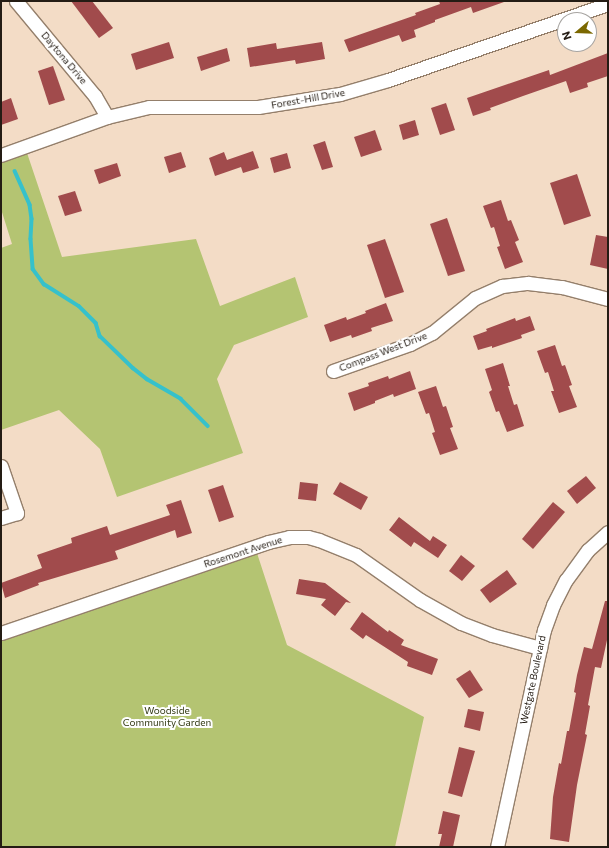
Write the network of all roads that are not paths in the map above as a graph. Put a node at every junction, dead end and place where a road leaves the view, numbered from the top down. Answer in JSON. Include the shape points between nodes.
{"nodes":[{"id":1,"x":16,"y":1,"type":"edge"},
{"id":2,"x":608,"y":4,"type":"edge"},
{"id":3,"x":107,"y":118,"type":"junction"},
{"id":4,"x":1,"y":155,"type":"edge"},
{"id":5,"x":608,"y":299,"type":"edge"},
{"id":6,"x":333,"y":370,"type":"dead end"},
{"id":7,"x":1,"y":466,"type":"edge"},
{"id":8,"x":1,"y":518,"type":"edge"},
{"id":9,"x":608,"y":532,"type":"edge"},
{"id":10,"x":1,"y":633,"type":"edge"},
{"id":11,"x":540,"y":648,"type":"junction"},
{"id":12,"x":497,"y":847,"type":"edge"}],
"edges":[{"from":1,"to":3,"type":"street","name":"Daytona Drive","via":[[95,96]]},
{"from":2,"to":3,"type":"street","name":"Forest-Hill Drive","via":[[388,80],[340,94],[258,107],[149,107]]},
{"from":3,"to":4,"type":"street","name":"Forest-Hill Drive"},
{"from":5,"to":6,"type":"street","name":"Compass West Drive","via":[[562,287],[528,283],[502,286],[475,298],[432,333],[410,344]]},
{"from":7,"to":8,"type":"street","via":[[17,513]]},
{"from":9,"to":11,"type":"street","name":"Westgate Boulevard","via":[[588,550],[563,585],[553,605]]},
{"from":10,"to":11,"type":"street","name":"Rosemont Avenue","via":[[268,542],[290,537],[308,537],[356,555],[420,600],[461,623],[492,635]]},
{"from":11,"to":12,"type":"street","name":"Westgate Boulevard"}]}
